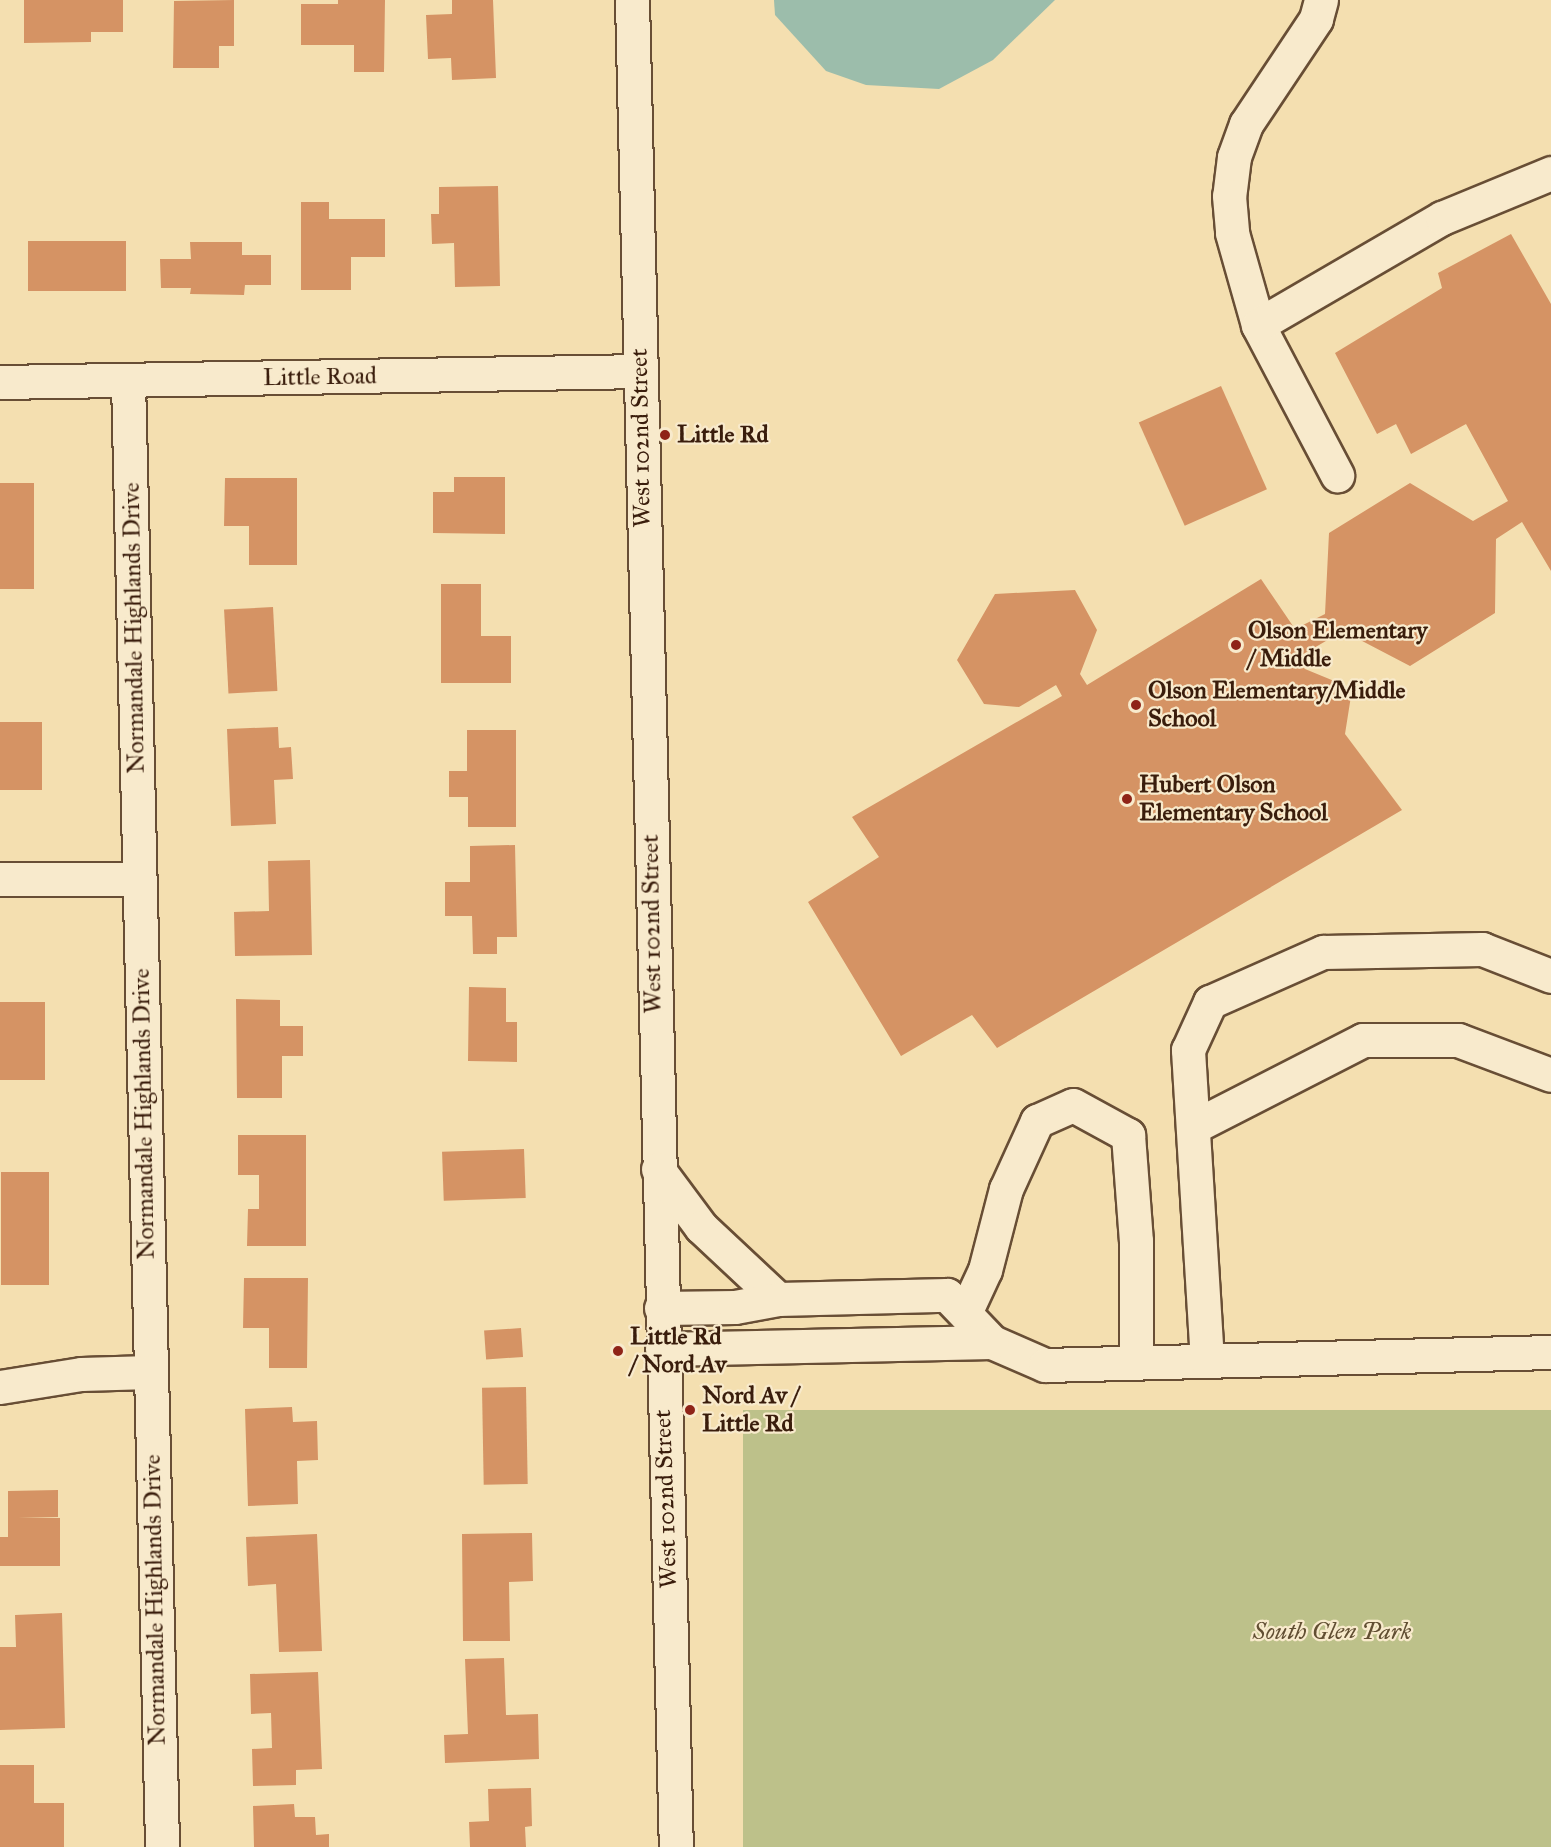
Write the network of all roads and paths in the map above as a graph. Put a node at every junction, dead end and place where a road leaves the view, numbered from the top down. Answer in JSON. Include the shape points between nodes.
{"nodes":[{"id":1,"x":632,"y":0,"type":"edge"},
{"id":2,"x":1320,"y":0,"type":"edge"},
{"id":3,"x":1551,"y":173,"type":"edge"},
{"id":4,"x":1258,"y":325,"type":"junction"},
{"id":5,"x":640,"y":371,"type":"junction"},
{"id":6,"x":128,"y":380,"type":"junction"},
{"id":7,"x":0,"y":382,"type":"edge"},
{"id":8,"x":1337,"y":475,"type":"dead end"},
{"id":9,"x":0,"y":879,"type":"edge"},
{"id":10,"x":139,"y":879,"type":"junction"},
{"id":11,"x":1551,"y":976,"type":"edge"},
{"id":12,"x":1551,"y":1075,"type":"edge"},
{"id":13,"x":1193,"y":1127,"type":"junction"},
{"id":14,"x":658,"y":1169,"type":"junction"},
{"id":15,"x":778,"y":1299,"type":"junction"},
{"id":16,"x":662,"y":1308,"type":"junction"},
{"id":17,"x":965,"y":1313,"type":"junction"},
{"id":18,"x":993,"y":1342,"type":"junction"},
{"id":19,"x":662,"y":1350,"type":"junction"},
{"id":20,"x":1551,"y":1352,"type":"edge"},
{"id":21,"x":1207,"y":1361,"type":"junction"},
{"id":22,"x":1136,"y":1362,"type":"junction"},
{"id":23,"x":150,"y":1372,"type":"junction"},
{"id":24,"x":0,"y":1387,"type":"edge"},
{"id":25,"x":162,"y":1847,"type":"edge"},
{"id":26,"x":676,"y":1847,"type":"edge"}],
"edges":[{"from":1,"to":5,"type":"street","name":"West 102nd Street"},
{"from":2,"to":4,"type":"street","via":[[1316,19],[1246,124],[1234,157],[1229,196],[1232,233]]},
{"from":3,"to":4,"type":"street","via":[[1442,218]]},
{"from":4,"to":8,"type":"street"},
{"from":5,"to":6,"type":"street","name":"Little Road"},
{"from":5,"to":14,"type":"street","name":"West 102nd Street"},
{"from":6,"to":7,"type":"street","name":"Little Road"},
{"from":6,"to":10,"type":"street","name":"Normandale Highlands Drive"},
{"from":9,"to":10,"type":"street"},
{"from":10,"to":23,"type":"street","name":"Normandale Highlands Drive"},
{"from":11,"to":13,"type":"street","via":[[1482,949],[1323,952],[1210,1002],[1188,1050]]},
{"from":12,"to":13,"type":"street","via":[[1458,1040],[1362,1040]]},
{"from":13,"to":21,"type":"street"},
{"from":14,"to":15,"type":"street","via":[[701,1227]]},
{"from":14,"to":16,"type":"street","name":"West 102nd Street"},
{"from":15,"to":16,"type":"street","via":[[735,1307]]},
{"from":15,"to":17,"type":"street","via":[[947,1295]]},
{"from":16,"to":19,"type":"street","name":"West 102nd Street"},
{"from":17,"to":18,"type":"street"},
{"from":17,"to":22,"type":"street","via":[[985,1270],[1006,1189],[1037,1121],[1073,1105],[1128,1135],[1136,1241]]},
{"from":18,"to":19,"type":"street"},
{"from":18,"to":22,"type":"street","via":[[1045,1365]]},
{"from":19,"to":26,"type":"street","name":"West 102nd Street"},
{"from":20,"to":21,"type":"street"},
{"from":21,"to":22,"type":"street"},
{"from":23,"to":24,"type":"street","via":[[81,1374]]},
{"from":23,"to":25,"type":"street","name":"Normandale Highlands Drive"}]}
